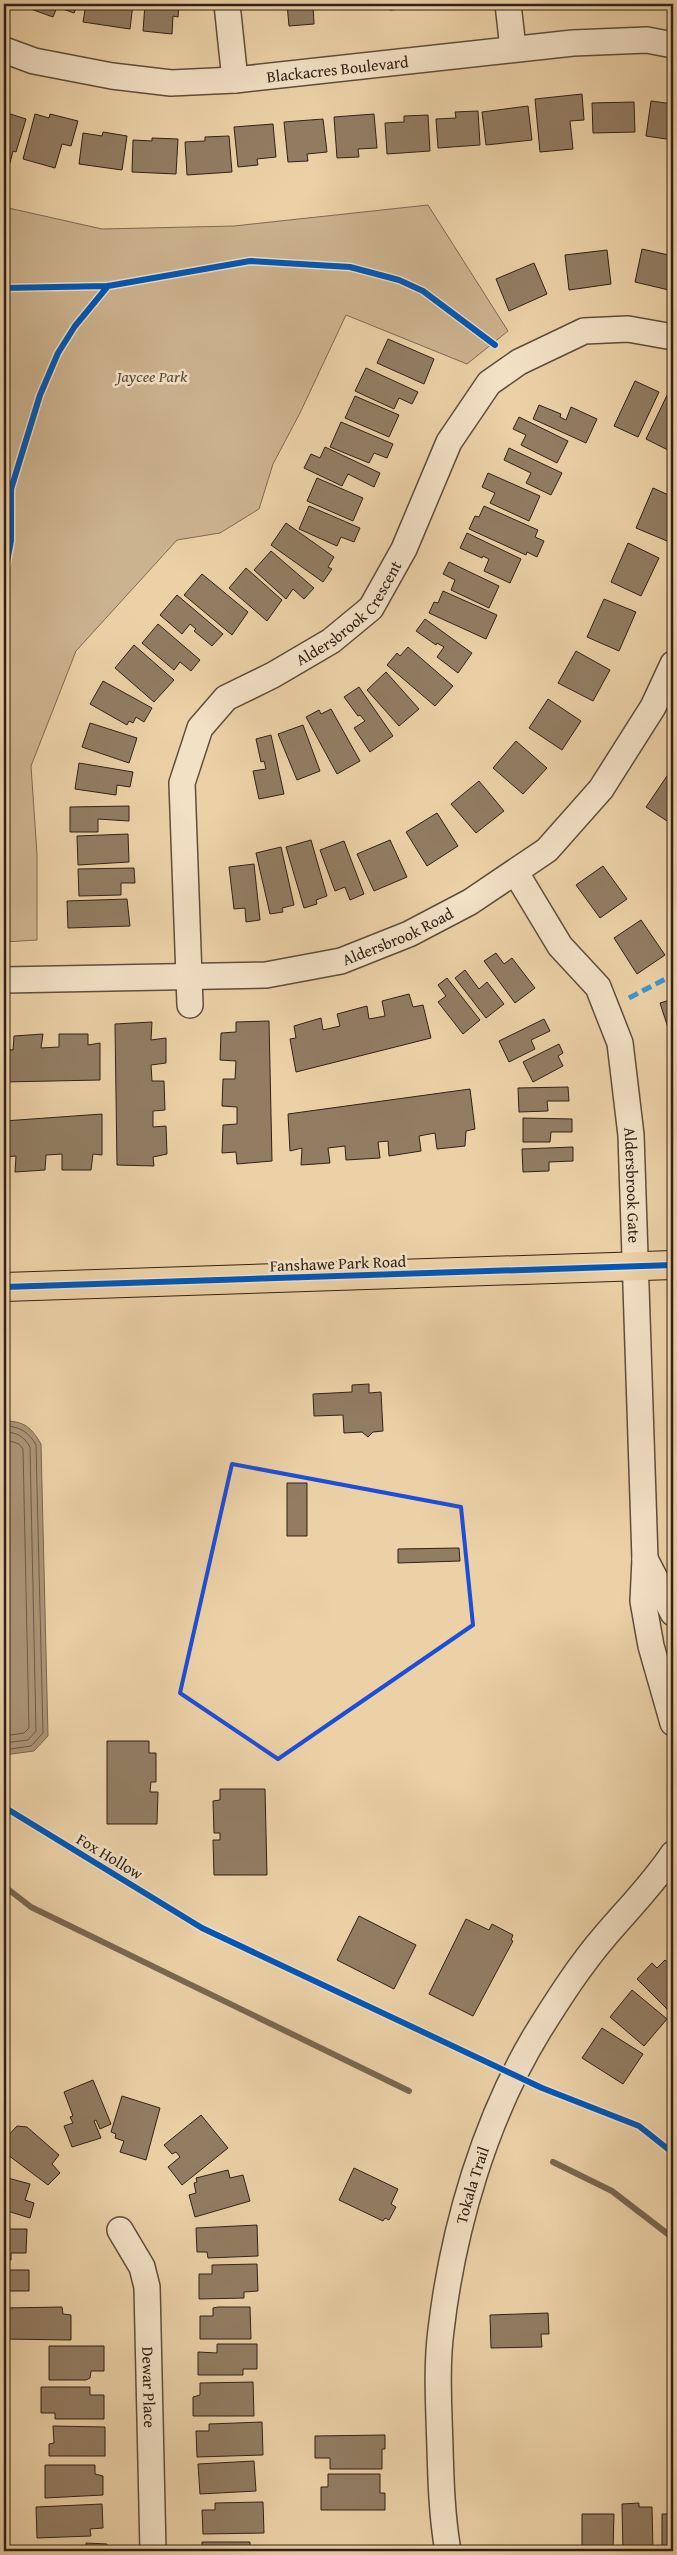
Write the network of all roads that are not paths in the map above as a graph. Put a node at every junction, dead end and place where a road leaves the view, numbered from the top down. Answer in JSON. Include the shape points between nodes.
{"nodes":[{"id":1,"x":226,"y":4,"type":"edge"},
{"id":2,"x":508,"y":4,"type":"edge"},
{"id":3,"x":673,"y":45,"type":"edge"},
{"id":4,"x":513,"y":48,"type":"junction"},
{"id":5,"x":4,"y":50,"type":"edge"},
{"id":6,"x":235,"y":80,"type":"junction"},
{"id":7,"x":673,"y":337,"type":"edge"},
{"id":8,"x":673,"y":664,"type":"edge"},
{"id":9,"x":516,"y":873,"type":"junction"},
{"id":10,"x":189,"y":975,"type":"junction"},
{"id":11,"x":4,"y":980,"type":"edge"},
{"id":12,"x":190,"y":1005,"type":"dead end"},
{"id":13,"x":673,"y":1265,"type":"edge"},
{"id":14,"x":636,"y":1266,"type":"junction"},
{"id":15,"x":4,"y":1287,"type":"edge"},
{"id":16,"x":645,"y":1559,"type":"junction"},
{"id":17,"x":673,"y":1613,"type":"edge"},
{"id":18,"x":673,"y":1723,"type":"edge"},
{"id":19,"x":673,"y":1854,"type":"edge"},
{"id":20,"x":673,"y":1886,"type":"edge"},
{"id":21,"x":641,"y":1898,"type":"junction"},
{"id":22,"x":120,"y":2230,"type":"dead end"},
{"id":23,"x":442,"y":2517,"type":"junction"},
{"id":24,"x":153,"y":2551,"type":"edge"},
{"id":25,"x":431,"y":2551,"type":"edge"},
{"id":26,"x":448,"y":2551,"type":"edge"}],
"edges":[{"from":1,"to":6,"type":"street"},
{"from":2,"to":4,"type":"street"},
{"from":3,"to":4,"type":"street","name":"Blackacres Boulevard","via":[[647,40]]},
{"from":4,"to":6,"type":"street","name":"Blackacres Boulevard"},
{"from":5,"to":6,"type":"street","name":"Blackacres Boulevard","via":[[34,61],[112,76],[171,83]]},
{"from":7,"to":10,"type":"street","name":"Aldersbrook Crescent","via":[[628,329],[584,331],[518,362],[489,383],[449,442],[404,550],[371,608],[331,641],[273,676],[226,698],[200,728],[182,783]]},
{"from":8,"to":9,"type":"street","name":"Aldersbrook Road","via":[[653,707],[601,789],[547,850]]},
{"from":9,"to":10,"type":"street","name":"Aldersbrook Road","via":[[409,934],[341,961],[266,975]]},
{"from":9,"to":14,"type":"street","name":"Aldersbrook Gate","via":[[560,946],[598,988],[620,1043],[631,1135]]},
{"from":10,"to":11,"type":"street","name":"Aldersbrook Road"},
{"from":10,"to":12,"type":"street","name":"Aldersbrook Crescent"},
{"from":13,"to":14,"type":"main road","name":"Fanshawe Park Road"},
{"from":14,"to":15,"type":"main road","name":"Fanshawe Park Road"},
{"from":14,"to":16,"type":"street","name":"Aldersbrook Gate"},
{"from":16,"to":17,"type":"street","name":"Aldersbrook Gate"},
{"from":16,"to":18,"type":"street","name":"Aldersbrook Gate","via":[[643,1600],[651,1646]]},
{"from":19,"to":21,"type":"street","name":"Tokala Trail"},
{"from":20,"to":21,"type":"street","name":"Tokala Trail"},
{"from":21,"to":23,"type":"street","name":"Tokala Trail","via":[[603,1938],[538,2032],[496,2117],[468,2194],[441,2332]]},
{"from":22,"to":24,"type":"street","name":"Dewar Place","via":[[142,2267],[147,2288]]},
{"from":23,"to":25,"type":"street","name":"Tokala Trail"},
{"from":23,"to":26,"type":"street","name":"Tokala Trail"}]}
